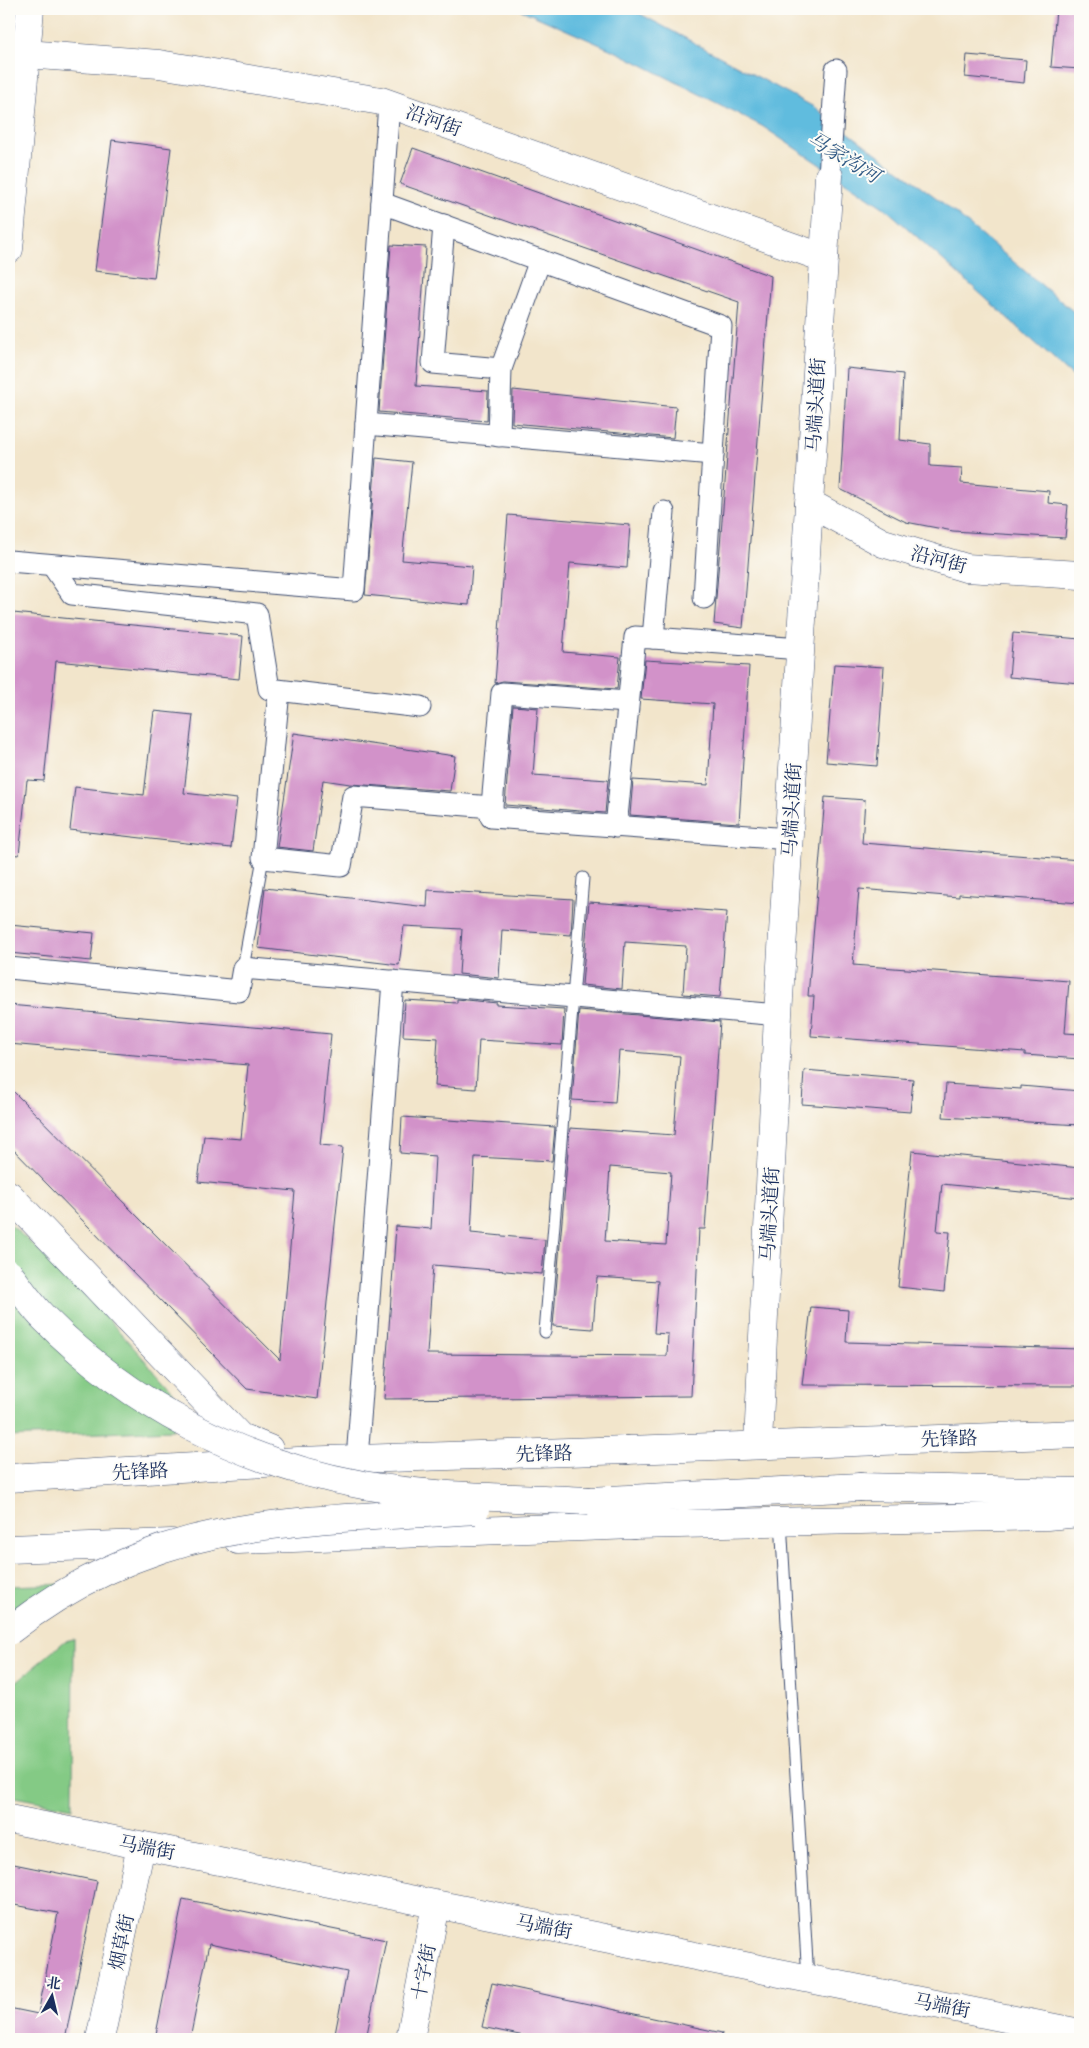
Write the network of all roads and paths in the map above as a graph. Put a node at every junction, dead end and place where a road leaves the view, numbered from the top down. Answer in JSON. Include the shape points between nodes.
{"nodes":[{"id":1,"x":30,"y":10,"type":"edge"},
{"id":2,"x":26,"y":54,"type":"junction"},
{"id":3,"x":836,"y":70,"type":"dead end"},
{"id":4,"x":389,"y":104,"type":"junction"},
{"id":5,"x":829,"y":176,"type":"joint"},
{"id":6,"x":382,"y":202,"type":"junction"},
{"id":7,"x":444,"y":225,"type":"junction"},
{"id":8,"x":9,"y":249,"type":"edge"},
{"id":9,"x":824,"y":258,"type":"junction"},
{"id":10,"x":540,"y":260,"type":"junction"},
{"id":11,"x":501,"y":369,"type":"junction"},
{"id":12,"x":366,"y":424,"type":"junction"},
{"id":13,"x":499,"y":436,"type":"junction"},
{"id":14,"x":713,"y":454,"type":"junction"},
{"id":15,"x":809,"y":503,"type":"junction"},
{"id":16,"x":664,"y":512,"type":"dead end"},
{"id":17,"x":9,"y":561,"type":"edge"},
{"id":18,"x":52,"y":565,"type":"junction"},
{"id":19,"x":1080,"y":575,"type":"edge"},
{"id":20,"x":704,"y":598,"type":"dead end"},
{"id":21,"x":653,"y":638,"type":"junction"},
{"id":22,"x":800,"y":650,"type":"junction"},
{"id":23,"x":279,"y":691,"type":"junction"},
{"id":24,"x":628,"y":702,"type":"junction"},
{"id":25,"x":420,"y":707,"type":"dead end"},
{"id":26,"x":492,"y":807,"type":"junction"},
{"id":27,"x":616,"y":826,"type":"junction"},
{"id":28,"x":789,"y":839,"type":"junction"},
{"id":29,"x":263,"y":858,"type":"junction"},
{"id":30,"x":583,"y":878,"type":"dead end"},
{"id":31,"x":9,"y":968,"type":"edge"},
{"id":32,"x":242,"y":968,"type":"junction"},
{"id":33,"x":393,"y":981,"type":"junction"},
{"id":34,"x":573,"y":997,"type":"junction"},
{"id":35,"x":778,"y":1015,"type":"junction"},
{"id":36,"x":9,"y":1195,"type":"edge"},
{"id":37,"x":9,"y":1274,"type":"edge"},
{"id":38,"x":545,"y":1332,"type":"dead end"},
{"id":39,"x":1080,"y":1434,"type":"edge"},
{"id":40,"x":758,"y":1444,"type":"junction"},
{"id":41,"x":357,"y":1460,"type":"junction"},
{"id":42,"x":298,"y":1462,"type":"junction"},
{"id":43,"x":9,"y":1478,"type":"edge"},
{"id":44,"x":1080,"y":1492,"type":"edge"},
{"id":45,"x":589,"y":1500,"type":"junction"},
{"id":46,"x":1080,"y":1513,"type":"edge"},
{"id":47,"x":781,"y":1521,"type":"junction"},
{"id":48,"x":9,"y":1549,"type":"edge"},
{"id":49,"x":9,"y":1631,"type":"edge"},
{"id":50,"x":9,"y":1819,"type":"edge"},
{"id":51,"x":141,"y":1846,"type":"junction"},
{"id":52,"x":436,"y":1905,"type":"junction"},
{"id":53,"x":808,"y":1979,"type":"junction"},
{"id":54,"x":1080,"y":2033,"type":"edge"},
{"id":55,"x":100,"y":2039,"type":"edge"},
{"id":56,"x":410,"y":2039,"type":"edge"}],
"edges":[{"from":1,"to":2,"type":"main road"},
{"from":2,"to":4,"type":"main road","name":"沿河街","via":[[159,64]]},
{"from":2,"to":8,"type":"main road"},
{"from":3,"to":5,"type":"street"},
{"from":4,"to":6,"type":"street"},
{"from":4,"to":9,"type":"main road","name":"沿河街"},
{"from":5,"to":9,"type":"main road","name":"马端头道街"},
{"from":6,"to":7,"type":"street"},
{"from":6,"to":12,"type":"street"},
{"from":7,"to":10,"type":"street"},
{"from":7,"to":11,"type":"street","via":[[433,363]]},
{"from":9,"to":15,"type":"main road","name":"马端头道街"},
{"from":10,"to":11,"type":"street"},
{"from":10,"to":14,"type":"street","via":[[721,326]]},
{"from":11,"to":13,"type":"street"},
{"from":12,"to":13,"type":"street"},
{"from":12,"to":18,"type":"street","via":[[354,590]]},
{"from":13,"to":14,"type":"street"},
{"from":14,"to":20,"type":"street"},
{"from":15,"to":19,"type":"main road","name":"沿河街","via":[[883,543],[966,568]]},
{"from":15,"to":22,"type":"main road","name":"马端头道街"},
{"from":16,"to":21,"type":"street"},
{"from":17,"to":18,"type":"street"},
{"from":18,"to":23,"type":"street","via":[[72,594],[257,614],[269,689]]},
{"from":21,"to":22,"type":"street"},
{"from":21,"to":24,"type":"street","via":[[635,637]]},
{"from":22,"to":28,"type":"main road","name":"马端头道街"},
{"from":23,"to":25,"type":"street"},
{"from":23,"to":29,"type":"street"},
{"from":24,"to":26,"type":"street","via":[[502,693]]},
{"from":24,"to":27,"type":"street"},
{"from":26,"to":27,"type":"street","via":[[491,817]]},
{"from":26,"to":29,"type":"street","via":[[353,796],[341,866]]},
{"from":27,"to":28,"type":"street"},
{"from":28,"to":35,"type":"main road","name":"马端头道街"},
{"from":29,"to":32,"type":"lane"},
{"from":30,"to":34,"type":"lane"},
{"from":31,"to":32,"type":"street","via":[[239,991]]},
{"from":32,"to":33,"type":"street"},
{"from":33,"to":34,"type":"street"},
{"from":33,"to":41,"type":"street"},
{"from":34,"to":35,"type":"street"},
{"from":34,"to":38,"type":"lane"},
{"from":35,"to":40,"type":"main road","name":"马端头道街"},
{"from":36,"to":42,"type":"main road","via":[[240,1437]]},
{"from":37,"to":45,"type":"main road","bridge":true,"via":[[43,1317],[88,1360],[145,1401],[202,1434],[262,1459],[365,1486],[430,1493]]},
{"from":39,"to":40,"type":"main road","name":"先锋路"},
{"from":40,"to":41,"type":"main road","name":"先锋路"},
{"from":41,"to":42,"type":"main road","name":"先锋路"},
{"from":42,"to":43,"type":"main road","name":"先锋路"},
{"from":44,"to":45,"type":"main road","via":[[860,1486]]},
{"from":45,"to":49,"type":"main road","bridge":true,"via":[[284,1524],[217,1534],[121,1564],[75,1586]]},
{"from":46,"to":47,"type":"main road"},
{"from":47,"to":48,"type":"main road"},
{"from":47,"to":53,"type":"lane"},
{"from":50,"to":51,"type":"main road","name":"马端街"},
{"from":51,"to":52,"type":"main road","name":"马端街"},
{"from":51,"to":55,"type":"main road","name":"烟草街"},
{"from":52,"to":53,"type":"main road","name":"马端街"},
{"from":52,"to":56,"type":"main road","name":"十字街"},
{"from":53,"to":54,"type":"main road","name":"马端街"}]}
